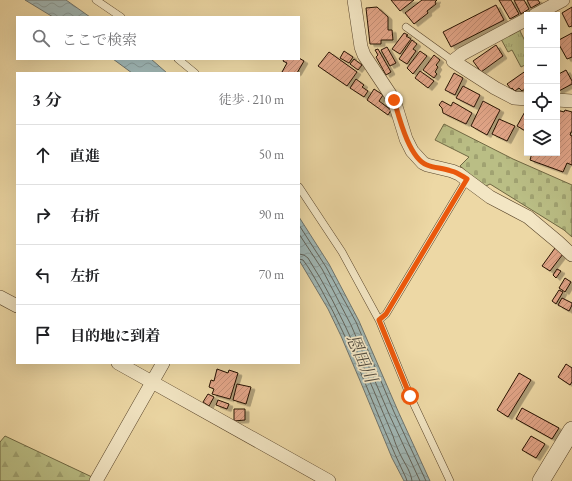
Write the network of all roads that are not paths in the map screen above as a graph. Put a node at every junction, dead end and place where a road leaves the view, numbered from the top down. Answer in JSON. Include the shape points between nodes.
{"nodes":[{"id":1,"x":96,"y":0,"type":"edge"},
{"id":2,"x":354,"y":0,"type":"edge"},
{"id":3,"x":563,"y":0,"type":"edge"},
{"id":4,"x":541,"y":12,"type":"edge"},
{"id":5,"x":120,"y":16,"type":"edge"},
{"id":6,"x":524,"y":21,"type":"edge"},
{"id":7,"x":406,"y":27,"type":"dead end"},
{"id":8,"x":179,"y":60,"type":"edge"},
{"id":9,"x":453,"y":61,"type":"junction"},
{"id":10,"x":194,"y":72,"type":"edge"},
{"id":11,"x":524,"y":99,"type":"edge"},
{"id":12,"x":560,"y":100,"type":"edge"},
{"id":13,"x":572,"y":101,"type":"edge"},
{"id":14,"x":467,"y":179,"type":"junction"},
{"id":15,"x":300,"y":189,"type":"edge"},
{"id":16,"x":572,"y":255,"type":"edge"},
{"id":17,"x":0,"y":297,"type":"edge"},
{"id":18,"x":16,"y":305,"type":"edge"},
{"id":19,"x":379,"y":320,"type":"junction"},
{"id":20,"x":120,"y":364,"type":"edge"},
{"id":21,"x":161,"y":364,"type":"edge"},
{"id":22,"x":152,"y":382,"type":"junction"},
{"id":23,"x":572,"y":430,"type":"edge"},
{"id":24,"x":322,"y":479,"type":"edge"},
{"id":25,"x":96,"y":481,"type":"edge"},
{"id":26,"x":450,"y":481,"type":"edge"},
{"id":27,"x":542,"y":481,"type":"edge"}],
"edges":[{"from":1,"to":5,"type":"lane"},
{"from":2,"to":14,"type":"street","via":[[364,55],[394,100],[412,151],[423,163],[452,171]]},
{"from":3,"to":4,"type":"street"},
{"from":6,"to":9,"type":"street"},
{"from":7,"to":9,"type":"lane"},
{"from":8,"to":10,"type":"lane"},
{"from":9,"to":11,"type":"street","via":[[495,88],[514,98]]},
{"from":12,"to":13,"type":"street"},
{"from":14,"to":16,"type":"street","via":[[490,197],[528,217]]},
{"from":14,"to":19,"type":"lane","via":[[386,314]]},
{"from":15,"to":19,"type":"lane","via":[[342,252]]},
{"from":17,"to":18,"type":"street"},
{"from":19,"to":26,"type":"lane","via":[[410,396]]},
{"from":20,"to":22,"type":"street"},
{"from":21,"to":22,"type":"street"},
{"from":22,"to":24,"type":"street"},
{"from":22,"to":25,"type":"street"},
{"from":23,"to":27,"type":"street"}]}
